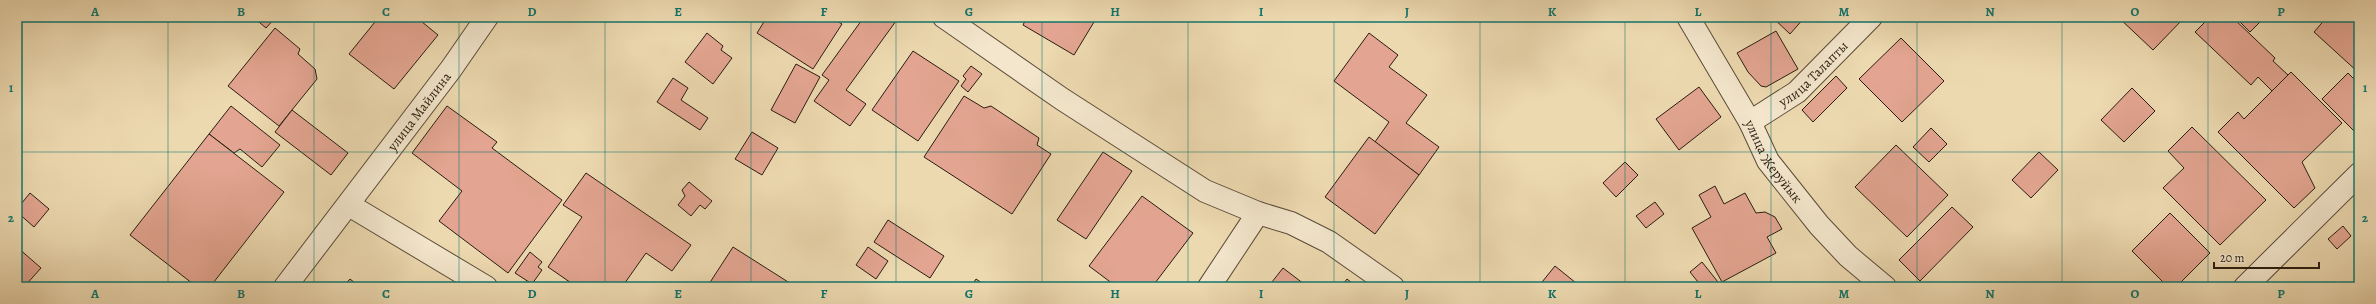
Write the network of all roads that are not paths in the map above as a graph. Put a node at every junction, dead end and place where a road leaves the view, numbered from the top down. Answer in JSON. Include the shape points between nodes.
{"nodes":[{"id":1,"x":487,"y":17,"type":"edge"},
{"id":2,"x":944,"y":17,"type":"edge"},
{"id":3,"x":1688,"y":17,"type":"edge"},
{"id":4,"x":1871,"y":17,"type":"edge"},
{"id":5,"x":1750,"y":122,"type":"junction"},
{"id":6,"x":2359,"y":174,"type":"edge"},
{"id":7,"x":349,"y":205,"type":"junction"},
{"id":8,"x":1258,"y":213,"type":"junction"},
{"id":9,"x":285,"y":287,"type":"edge"},
{"id":10,"x":486,"y":287,"type":"edge"},
{"id":11,"x":1209,"y":287,"type":"edge"},
{"id":12,"x":1393,"y":287,"type":"edge"},
{"id":13,"x":1885,"y":287,"type":"edge"},
{"id":14,"x":2245,"y":287,"type":"edge"}],
"edges":[{"from":1,"to":7,"type":"street","name":"улица Майлина"},
{"from":2,"to":8,"type":"street","via":[[1062,99],[1205,191]]},
{"from":3,"to":5,"type":"street","name":"улица Жеруйык"},
{"from":4,"to":5,"type":"street","name":"улица Талапты","via":[[1796,92]]},
{"from":5,"to":13,"type":"street","name":"улица Жеруйык","via":[[1768,161],[1819,225],[1848,256]]},
{"from":6,"to":14,"type":"street"},
{"from":7,"to":9,"type":"street","name":"улица Майлина"},
{"from":7,"to":10,"type":"street"},
{"from":8,"to":11,"type":"street"},
{"from":8,"to":12,"type":"street","via":[[1292,223],[1329,242]]}]}
